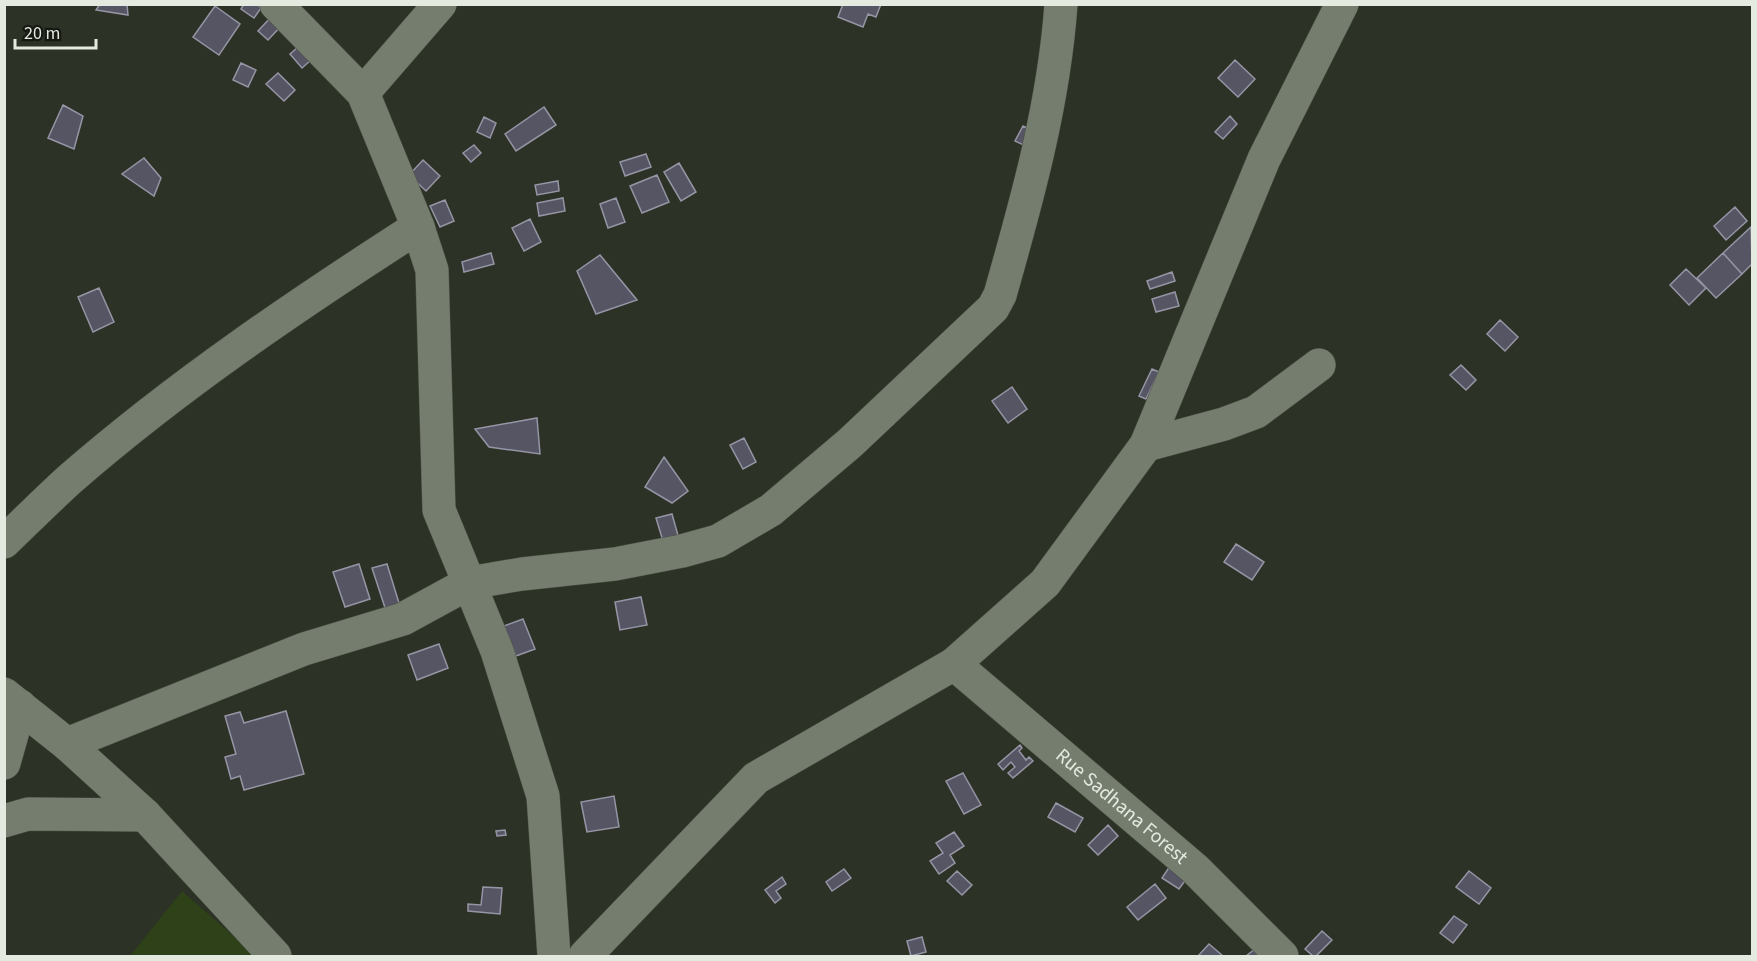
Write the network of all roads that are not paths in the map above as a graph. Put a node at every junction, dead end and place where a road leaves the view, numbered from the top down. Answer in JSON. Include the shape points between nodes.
{"nodes":[{"id":1,"x":276,"y":4,"type":"edge"},
{"id":2,"x":440,"y":4,"type":"edge"},
{"id":3,"x":1061,"y":4,"type":"edge"},
{"id":4,"x":1342,"y":4,"type":"edge"},
{"id":5,"x":363,"y":93,"type":"junction"},
{"id":6,"x":418,"y":227,"type":"junction"},
{"id":7,"x":1319,"y":365,"type":"dead end"},
{"id":8,"x":1146,"y":445,"type":"junction"},
{"id":9,"x":4,"y":542,"type":"edge"},
{"id":10,"x":469,"y":583,"type":"junction"},
{"id":11,"x":954,"y":664,"type":"junction"},
{"id":12,"x":12,"y":700,"type":"edge"},
{"id":13,"x":67,"y":744,"type":"junction"},
{"id":14,"x":4,"y":763,"type":"edge"},
{"id":15,"x":145,"y":815,"type":"junction"},
{"id":16,"x":4,"y":821,"type":"edge"},
{"id":17,"x":275,"y":957,"type":"edge"},
{"id":18,"x":554,"y":957,"type":"edge"},
{"id":19,"x":585,"y":957,"type":"edge"},
{"id":20,"x":1282,"y":957,"type":"edge"}],
"edges":[{"from":1,"to":5,"type":"street"},
{"from":2,"to":5,"type":"street"},
{"from":3,"to":10,"type":"street","via":[[1047,109],[1024,213],[1000,295],[966,336],[771,510],[718,541],[615,564]]},
{"from":4,"to":8,"type":"street","via":[[1264,159]]},
{"from":5,"to":6,"type":"street"},
{"from":6,"to":9,"type":"street","via":[[304,300],[152,412],[70,479]]},
{"from":6,"to":10,"type":"street","via":[[432,270],[439,510]]},
{"from":7,"to":8,"type":"street","via":[[1256,412]]},
{"from":8,"to":11,"type":"street","via":[[1045,583]]},
{"from":10,"to":13,"type":"street","via":[[403,619],[304,649]]},
{"from":10,"to":18,"type":"street","via":[[497,651],[543,796]]},
{"from":11,"to":19,"type":"street","via":[[756,778]]},
{"from":11,"to":20,"type":"street","name":"Rue Sadhana Forest","via":[[1195,868]]},
{"from":12,"to":13,"type":"street"},
{"from":12,"to":14,"type":"street"},
{"from":13,"to":15,"type":"street"},
{"from":15,"to":16,"type":"street","via":[[28,814]]},
{"from":15,"to":17,"type":"street"}]}
